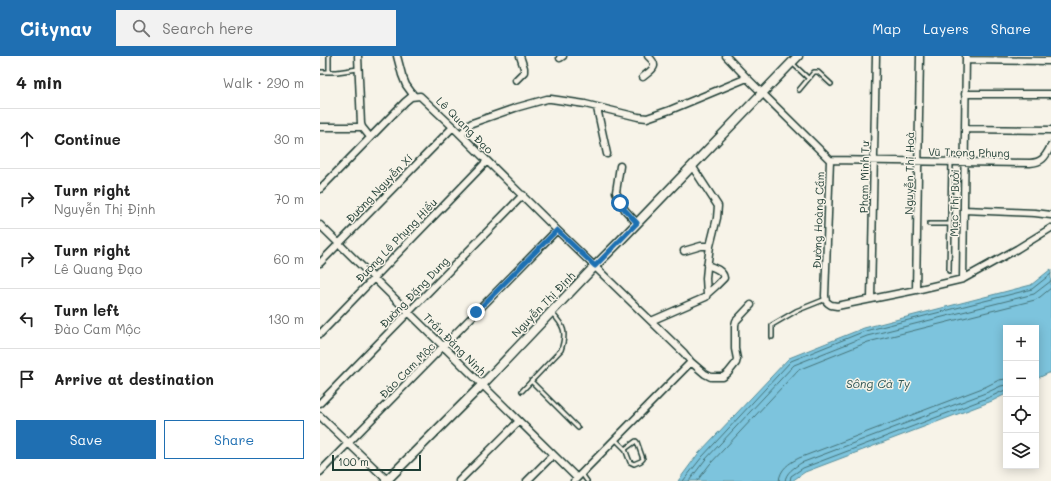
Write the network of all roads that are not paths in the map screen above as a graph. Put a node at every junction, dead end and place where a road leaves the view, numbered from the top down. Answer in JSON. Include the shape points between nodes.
{"nodes":[{"id":1,"x":329,"y":56,"type":"edge"},
{"id":2,"x":358,"y":56,"type":"edge"},
{"id":3,"x":397,"y":56,"type":"edge"},
{"id":4,"x":520,"y":56,"type":"edge"},
{"id":5,"x":648,"y":56,"type":"edge"},
{"id":6,"x":726,"y":56,"type":"edge"},
{"id":7,"x":798,"y":56,"type":"edge"},
{"id":8,"x":876,"y":56,"type":"edge"},
{"id":9,"x":920,"y":56,"type":"edge"},
{"id":10,"x":966,"y":58,"type":"edge"},
{"id":11,"x":1051,"y":61,"type":"edge"},
{"id":12,"x":792,"y":63,"type":"junction"},
{"id":13,"x":358,"y":69,"type":"junction"},
{"id":14,"x":320,"y":72,"type":"edge"},
{"id":15,"x":329,"y":72,"type":"junction"},
{"id":16,"x":642,"y":77,"type":"dead end"},
{"id":17,"x":747,"y":78,"type":"junction"},
{"id":18,"x":808,"y":78,"type":"junction"},
{"id":19,"x":516,"y":80,"type":"dead end"},
{"id":20,"x":831,"y":84,"type":"dead end"},
{"id":21,"x":799,"y":90,"type":"dead end"},
{"id":22,"x":763,"y":93,"type":"junction"},
{"id":23,"x":966,"y":94,"type":"junction"},
{"id":24,"x":1051,"y":94,"type":"edge"},
{"id":25,"x":414,"y":96,"type":"junction"},
{"id":26,"x":597,"y":108,"type":"junction"},
{"id":27,"x":320,"y":127,"type":"edge"},
{"id":28,"x":362,"y":127,"type":"junction"},
{"id":29,"x":453,"y":127,"type":"junction"},
{"id":30,"x":965,"y":129,"type":"junction"},
{"id":31,"x":1051,"y":130,"type":"edge"},
{"id":32,"x":461,"y":134,"type":"junction"},
{"id":33,"x":370,"y":136,"type":"junction"},
{"id":34,"x":1051,"y":146,"type":"edge"},
{"id":35,"x":607,"y":154,"type":"dead end"},
{"id":36,"x":830,"y":160,"type":"junction"},
{"id":37,"x":874,"y":160,"type":"junction"},
{"id":38,"x":487,"y":161,"type":"junction"},
{"id":39,"x":919,"y":161,"type":"junction"},
{"id":40,"x":951,"y":161,"type":"junction"},
{"id":41,"x":964,"y":162,"type":"junction"},
{"id":42,"x":620,"y":166,"type":"dead end"},
{"id":43,"x":692,"y":166,"type":"junction"},
{"id":44,"x":320,"y":189,"type":"edge"},
{"id":45,"x":523,"y":195,"type":"junction"},
{"id":46,"x":964,"y":210,"type":"junction"},
{"id":47,"x":1051,"y":215,"type":"edge"},
{"id":48,"x":637,"y":223,"type":"junction"},
{"id":49,"x":929,"y":224,"type":"dead end"},
{"id":50,"x":950,"y":224,"type":"junction"},
{"id":51,"x":320,"y":225,"type":"edge"},
{"id":52,"x":1051,"y":228,"type":"edge"},
{"id":53,"x":557,"y":230,"type":"junction"},
{"id":54,"x":339,"y":243,"type":"junction"},
{"id":55,"x":710,"y":246,"type":"junction"},
{"id":56,"x":684,"y":251,"type":"dead end"},
{"id":57,"x":320,"y":263,"type":"edge"},
{"id":58,"x":707,"y":265,"type":"junction"},
{"id":59,"x":595,"y":266,"type":"junction"},
{"id":60,"x":949,"y":271,"type":"dead end"},
{"id":61,"x":374,"y":278,"type":"junction"},
{"id":62,"x":963,"y":279,"type":"junction"},
{"id":63,"x":916,"y":290,"type":"junction"},
{"id":64,"x":707,"y":294,"type":"junction"},
{"id":65,"x":826,"y":299,"type":"junction"},
{"id":66,"x":871,"y":299,"type":"junction"},
{"id":67,"x":751,"y":305,"type":"dead end"},
{"id":68,"x":409,"y":312,"type":"junction"},
{"id":69,"x":551,"y":312,"type":"junction"},
{"id":70,"x":651,"y":321,"type":"junction"},
{"id":71,"x":320,"y":334,"type":"edge"},
{"id":72,"x":772,"y":337,"type":"dead end"},
{"id":73,"x":444,"y":347,"type":"junction"},
{"id":74,"x":691,"y":362,"type":"junction"},
{"id":75,"x":531,"y":381,"type":"junction"},
{"id":76,"x":482,"y":385,"type":"junction"},
{"id":77,"x":522,"y":391,"type":"dead end"},
{"id":78,"x":320,"y":403,"type":"edge"},
{"id":79,"x":320,"y":416,"type":"edge"},
{"id":80,"x":519,"y":421,"type":"junction"},
{"id":81,"x":578,"y":428,"type":"dead end"},
{"id":82,"x":615,"y":439,"type":"junction"},
{"id":83,"x":349,"y":443,"type":"junction"},
{"id":84,"x":625,"y":450,"type":"junction"},
{"id":85,"x":553,"y":455,"type":"junction"},
{"id":86,"x":320,"y":472,"type":"edge"},
{"id":87,"x":578,"y":478,"type":"edge"},
{"id":88,"x":387,"y":481,"type":"edge"},
{"id":89,"x":459,"y":481,"type":"edge"},
{"id":90,"x":527,"y":481,"type":"edge"},
{"id":91,"x":587,"y":481,"type":"edge"}],
"edges":[{"from":1,"to":15,"type":"lane"},
{"from":2,"to":13,"type":"street"},
{"from":3,"to":25,"type":"street","via":[[406,85]]},
{"from":4,"to":19,"type":"street","via":[[524,72]]},
{"from":5,"to":16,"type":"street","via":[[655,65]]},
{"from":6,"to":17,"type":"street","name":"Đường Hoàng Cầm"},
{"from":7,"to":12,"type":"street","name":"Nguyễn Thị Định"},
{"from":8,"to":37,"type":"street","name":"Phạm Minh Tư"},
{"from":9,"to":39,"type":"street","name":"Nguyễn Thị Hoà"},
{"from":10,"to":11,"type":"street"},
{"from":10,"to":23,"type":"street","name":"Mạc Thị Bưởi"},
{"from":12,"to":18,"type":"lane"},
{"from":12,"to":22,"type":"street","name":"Nguyễn Thị Định"},
{"from":13,"to":15,"type":"lane"},
{"from":13,"to":28,"type":"street"},
{"from":14,"to":15,"type":"lane"},
{"from":17,"to":22,"type":"street","name":"Đường Hoàng Cầm"},
{"from":17,"to":26,"type":"street","via":[[647,118]]},
{"from":18,"to":20,"type":"lane","via":[[814,72],[818,72]]},
{"from":18,"to":21,"type":"lane"},
{"from":22,"to":36,"type":"street","name":"Đường Hoàng Cầm"},
{"from":22,"to":43,"type":"street","name":"Nguyễn Thị Định"},
{"from":23,"to":24,"type":"street"},
{"from":23,"to":30,"type":"street","name":"Mạc Thị Bưởi"},
{"from":25,"to":29,"type":"street","name":"Lê Quang Đạo","via":[[422,97]]},
{"from":25,"to":33,"type":"street"},
{"from":26,"to":32,"type":"street","via":[[546,99],[472,123]]},
{"from":26,"to":35,"type":"street"},
{"from":27,"to":28,"type":"street"},
{"from":28,"to":33,"type":"street"},
{"from":29,"to":32,"type":"street","name":"Lê Quang Đạo"},
{"from":29,"to":54,"type":"street","name":"Đường Nguyễn Xí"},
{"from":30,"to":31,"type":"street"},
{"from":30,"to":41,"type":"street","name":"Mạc Thị Bưởi"},
{"from":32,"to":38,"type":"street","name":"Lê Quang Đạo"},
{"from":33,"to":44,"type":"street"},
{"from":34,"to":41,"type":"street","name":"Vũ Trọng Phụng","via":[[1041,161],[1036,163]]},
{"from":36,"to":37,"type":"street","name":"Vũ Trọng Phụng"},
{"from":36,"to":65,"type":"street","name":"Đường Hoàng Cầm"},
{"from":37,"to":39,"type":"street","name":"Vũ Trọng Phụng"},
{"from":37,"to":66,"type":"street","name":"Phạm Minh Tư"},
{"from":38,"to":45,"type":"street","name":"Lê Quang Đạo"},
{"from":38,"to":61,"type":"street","name":"Đường Lê Phụng Hiểu"},
{"from":39,"to":40,"type":"street","name":"Vũ Trọng Phụng"},
{"from":39,"to":63,"type":"street","name":"Nguyễn Thị Hoà"},
{"from":40,"to":41,"type":"street","name":"Vũ Trọng Phụng"},
{"from":40,"to":50,"type":"lane"},
{"from":41,"to":46,"type":"street","name":"Mạc Thị Bưởi"},
{"from":42,"to":48,"type":"street","via":[[616,192],[625,210]]},
{"from":43,"to":48,"type":"street","name":"Nguyễn Thị Định"},
{"from":43,"to":55,"type":"street","via":[[718,206]]},
{"from":45,"to":53,"type":"street","name":"Lê Quang Đạo"},
{"from":45,"to":68,"type":"street","name":"Đường Đặng Dung"},
{"from":46,"to":47,"type":"street"},
{"from":46,"to":62,"type":"street","name":"Mạc Thị Bưởi"},
{"from":48,"to":59,"type":"street","name":"Nguyễn Thị Định"},
{"from":49,"to":50,"type":"lane"},
{"from":50,"to":60,"type":"lane"},
{"from":51,"to":54,"type":"street","name":"Trần Đăng Ninh"},
{"from":52,"to":62,"type":"street"},
{"from":53,"to":59,"type":"street","name":"Lê Quang Đạo"},
{"from":53,"to":73,"type":"street","name":"Đào Cam Mộc"},
{"from":54,"to":57,"type":"street","name":"Đường Nguyễn Xí"},
{"from":54,"to":61,"type":"street","name":"Trần Đăng Ninh"},
{"from":55,"to":56,"type":"street"},
{"from":55,"to":58,"type":"street"},
{"from":58,"to":64,"type":"street"},
{"from":58,"to":64,"type":"street","via":[[722,272],[724,278]]},
{"from":59,"to":69,"type":"street","name":"Nguyễn Thị Định"},
{"from":59,"to":70,"type":"street","name":"Lê Quang Đạo"},
{"from":61,"to":68,"type":"street","name":"Trần Đăng Ninh"},
{"from":61,"to":71,"type":"street","name":"Đường Lê Phụng Hiểu"},
{"from":62,"to":63,"type":"street"},
{"from":63,"to":66,"type":"street"},
{"from":64,"to":70,"type":"street","via":[[703,299]]},
{"from":65,"to":66,"type":"street","via":[[831,305],[837,306]]},
{"from":65,"to":72,"type":"lane","via":[[796,311],[772,325]]},
{"from":67,"to":74,"type":"street","name":"Lê Quang Đạo","via":[[736,321],[737,359],[728,373],[723,377],[711,377]]},
{"from":68,"to":73,"type":"street","name":"Trần Đăng Ninh"},
{"from":68,"to":78,"type":"street","name":"Đường Đặng Dung"},
{"from":69,"to":75,"type":"lane","via":[[563,326],[561,350]]},
{"from":69,"to":76,"type":"street","name":"Nguyễn Thị Định"},
{"from":70,"to":74,"type":"street","name":"Lê Quang Đạo"},
{"from":73,"to":76,"type":"street","name":"Trần Đăng Ninh"},
{"from":73,"to":83,"type":"street","name":"Đào Cam Mộc"},
{"from":74,"to":82,"type":"street"},
{"from":75,"to":77,"type":"lane"},
{"from":75,"to":81,"type":"lane"},
{"from":76,"to":80,"type":"street","name":"Trần Đăng Ninh"},
{"from":76,"to":88,"type":"street","name":"Nguyễn Thị Định"},
{"from":79,"to":83,"type":"street"},
{"from":80,"to":85,"type":"street","name":"Trần Đăng Ninh"},
{"from":80,"to":89,"type":"street"},
{"from":82,"to":84,"type":"lane"},
{"from":82,"to":87,"type":"street"},
{"from":83,"to":86,"type":"street","name":"Đào Cam Mộc"},
{"from":83,"to":88,"type":"street"},
{"from":84,"to":84,"type":"lane","via":[[636,441],[641,461],[634,464],[630,462]]},
{"from":85,"to":87,"type":"street","name":"Trần Đăng Ninh"},
{"from":85,"to":90,"type":"street"},
{"from":87,"to":91,"type":"lane"}]}
